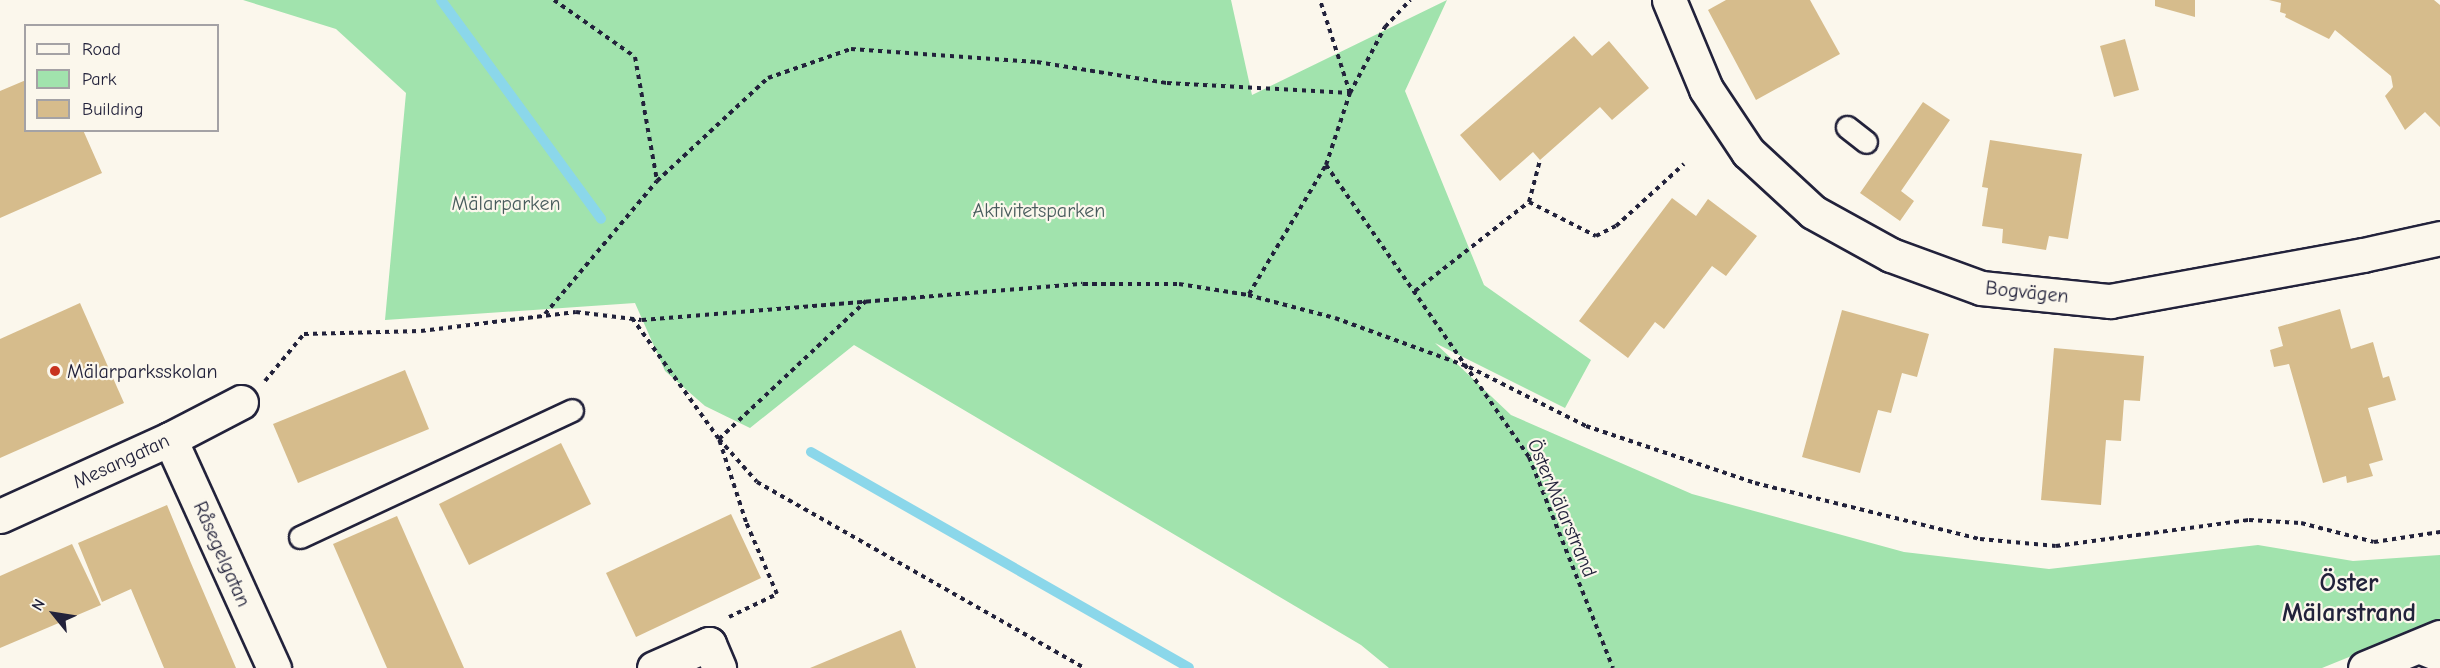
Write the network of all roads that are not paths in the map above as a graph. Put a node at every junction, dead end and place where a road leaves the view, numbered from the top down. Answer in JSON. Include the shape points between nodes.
{"nodes":[{"id":1,"x":1669,"y":0,"type":"edge"},
{"id":2,"x":1847,"y":127,"type":"dead end"},
{"id":3,"x":1866,"y":142,"type":"dead end"},
{"id":4,"x":2440,"y":238,"type":"edge"},
{"id":5,"x":241,"y":402,"type":"road end"},
{"id":6,"x":572,"y":410,"type":"dead end"},
{"id":7,"x":170,"y":439,"type":"junction"},
{"id":8,"x":0,"y":516,"type":"edge"},
{"id":9,"x":300,"y":537,"type":"dead end"},
{"id":10,"x":2440,"y":637,"type":"edge"},
{"id":11,"x":2410,"y":649,"type":"junction"},
{"id":12,"x":714,"y":656,"type":"edge"},
{"id":13,"x":2440,"y":661,"type":"edge"},
{"id":14,"x":274,"y":668,"type":"edge"},
{"id":15,"x":654,"y":668,"type":"edge"},
{"id":16,"x":2365,"y":668,"type":"edge"}],
"edges":[{"from":1,"to":4,"type":"street","name":"Bogvägen","via":[[1706,89],[1748,152],[1813,212],[1891,255],[1981,288],[2110,301]]},
{"from":2,"to":3,"type":"lane"},
{"from":5,"to":7,"type":"street","name":"Mesangatan"},
{"from":6,"to":9,"type":"lane"},
{"from":7,"to":8,"type":"street","name":"Mesangatan"},
{"from":7,"to":14,"type":"street","name":"Råsegelgatan"},
{"from":10,"to":11,"type":"street"},
{"from":11,"to":13,"type":"lane"},
{"from":11,"to":16,"type":"street"},
{"from":12,"to":15,"type":"street"}]}
